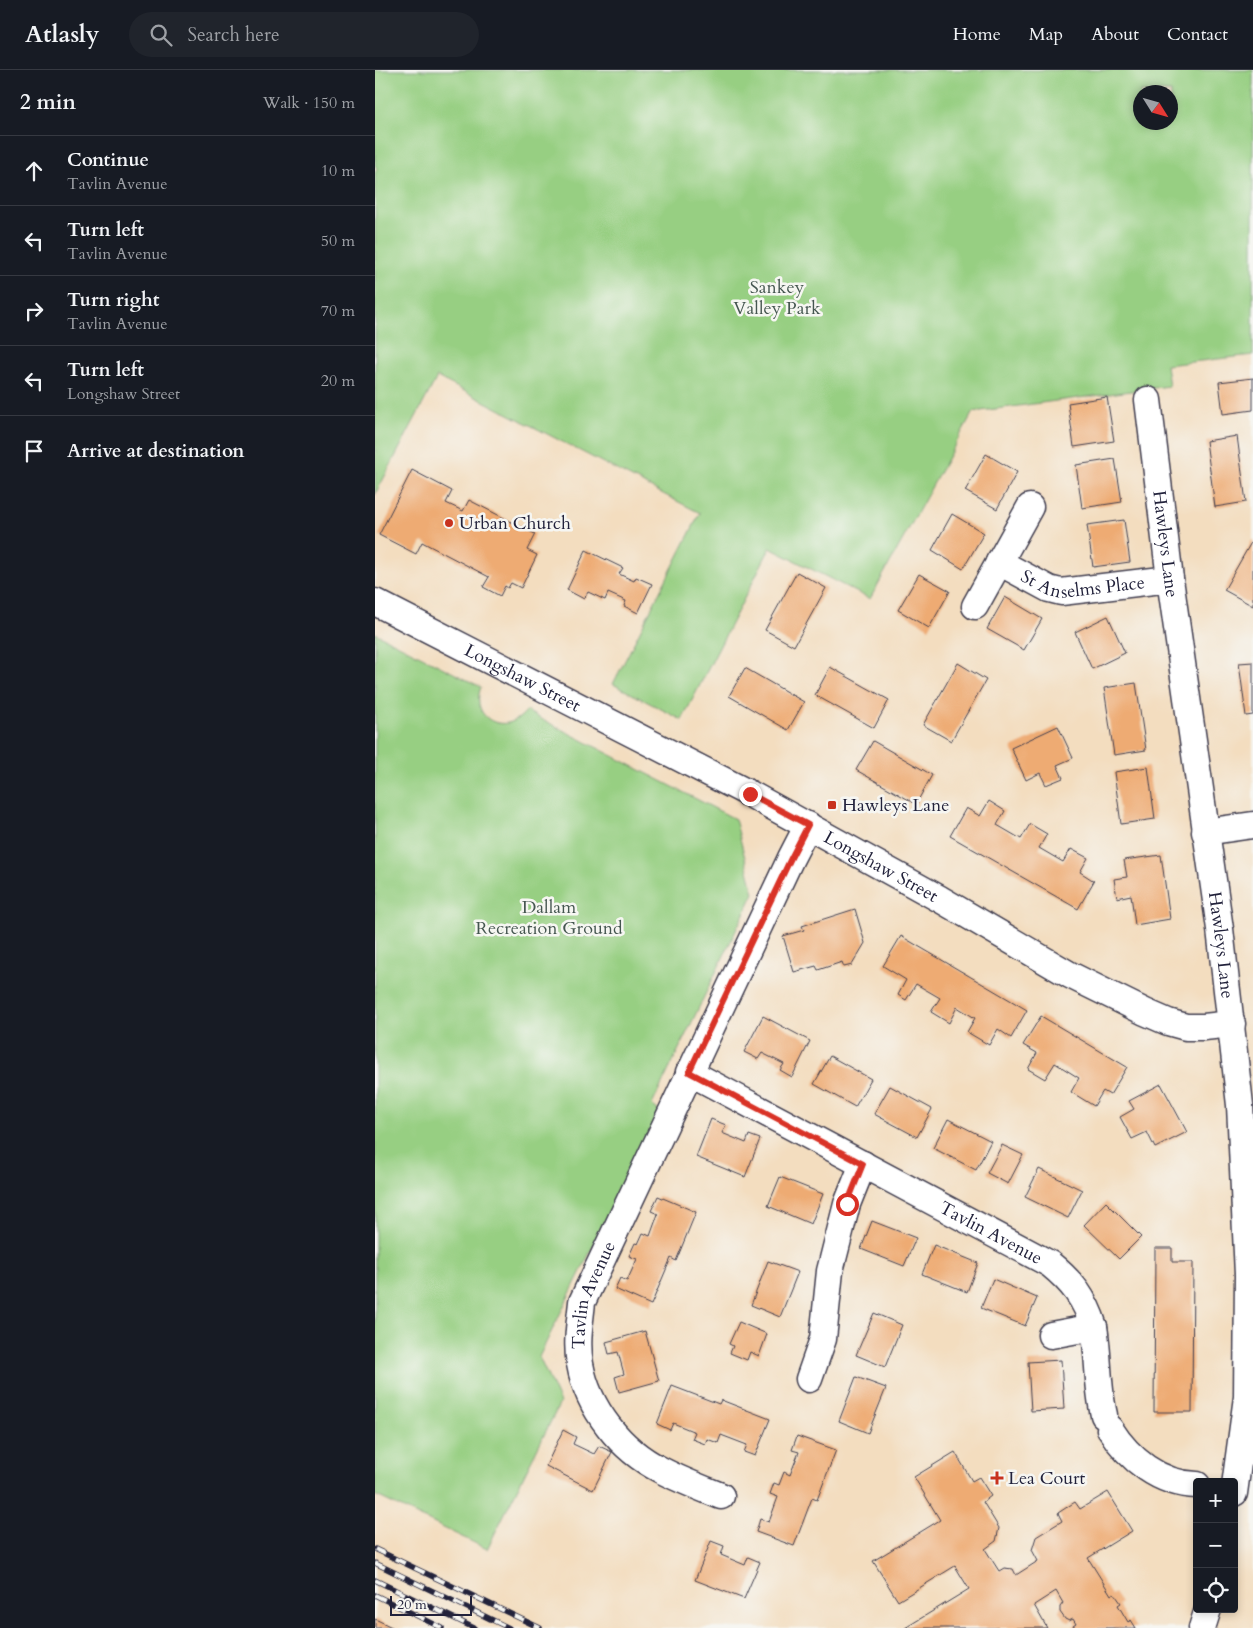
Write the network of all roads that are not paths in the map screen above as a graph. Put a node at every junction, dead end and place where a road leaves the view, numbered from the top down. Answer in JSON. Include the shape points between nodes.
{"nodes":[{"id":1,"x":1148,"y":400,"type":"dead end"},
{"id":2,"x":1030,"y":507,"type":"dead end"},
{"id":3,"x":999,"y":562,"type":"junction"},
{"id":4,"x":1170,"y":580,"type":"junction"},
{"id":5,"x":375,"y":602,"type":"edge"},
{"id":6,"x":975,"y":606,"type":"dead end"},
{"id":7,"x":808,"y":825,"type":"junction"},
{"id":8,"x":1253,"y":825,"type":"edge"},
{"id":9,"x":1205,"y":832,"type":"junction"},
{"id":10,"x":1232,"y":1024,"type":"junction"},
{"id":11,"x":689,"y":1072,"type":"junction"},
{"id":12,"x":1247,"y":1106,"type":"edge"},
{"id":13,"x":863,"y":1164,"type":"junction"},
{"id":14,"x":1094,"y":1327,"type":"junction"},
{"id":15,"x":1051,"y":1335,"type":"dead end"},
{"id":16,"x":809,"y":1379,"type":"dead end"},
{"id":17,"x":1250,"y":1397,"type":"edge"},
{"id":18,"x":1237,"y":1478,"type":"edge"},
{"id":19,"x":1193,"y":1484,"type":"edge"},
{"id":20,"x":721,"y":1496,"type":"dead end"},
{"id":21,"x":1207,"y":1613,"type":"edge"},
{"id":22,"x":1202,"y":1628,"type":"edge"}],
"edges":[{"from":1,"to":4,"type":"street","name":"Hawleys Lane"},
{"from":2,"to":3,"type":"street","name":"St Anselms Place"},
{"from":3,"to":4,"type":"street","name":"St Anselms Place","via":[[1049,589],[1061,592]]},
{"from":3,"to":6,"type":"street","name":"St Anselms Place"},
{"from":4,"to":9,"type":"street","name":"Hawleys Lane"},
{"from":5,"to":7,"type":"street","name":"Longshaw Street"},
{"from":7,"to":10,"type":"street","name":"Longshaw Street","via":[[1070,975],[1145,1012],[1186,1027]]},
{"from":7,"to":11,"type":"street","name":"Tavlin Avenue"},
{"from":8,"to":9,"type":"street"},
{"from":9,"to":10,"type":"street","name":"Hawleys Lane"},
{"from":10,"to":12,"type":"street","name":"Hawleys Lane"},
{"from":11,"to":13,"type":"street","name":"Tavlin Avenue"},
{"from":11,"to":20,"type":"street","name":"Tavlin Avenue","via":[[582,1302],[578,1336],[580,1364],[602,1417],[629,1449],[661,1470]]},
{"from":12,"to":17,"type":"street","name":"Hawleys Lane"},
{"from":13,"to":14,"type":"street","name":"Tavlin Avenue","via":[[1049,1264],[1077,1291],[1088,1308]]},
{"from":13,"to":16,"type":"street","via":[[847,1204],[830,1271],[823,1339]]},
{"from":14,"to":15,"type":"street"},
{"from":14,"to":19,"type":"street","name":"Tavlin Avenue","via":[[1100,1396],[1107,1422],[1119,1444],[1145,1468],[1164,1478]]},
{"from":17,"to":18,"type":"street","name":"Hawleys Lane"},
{"from":21,"to":22,"type":"street"}]}
